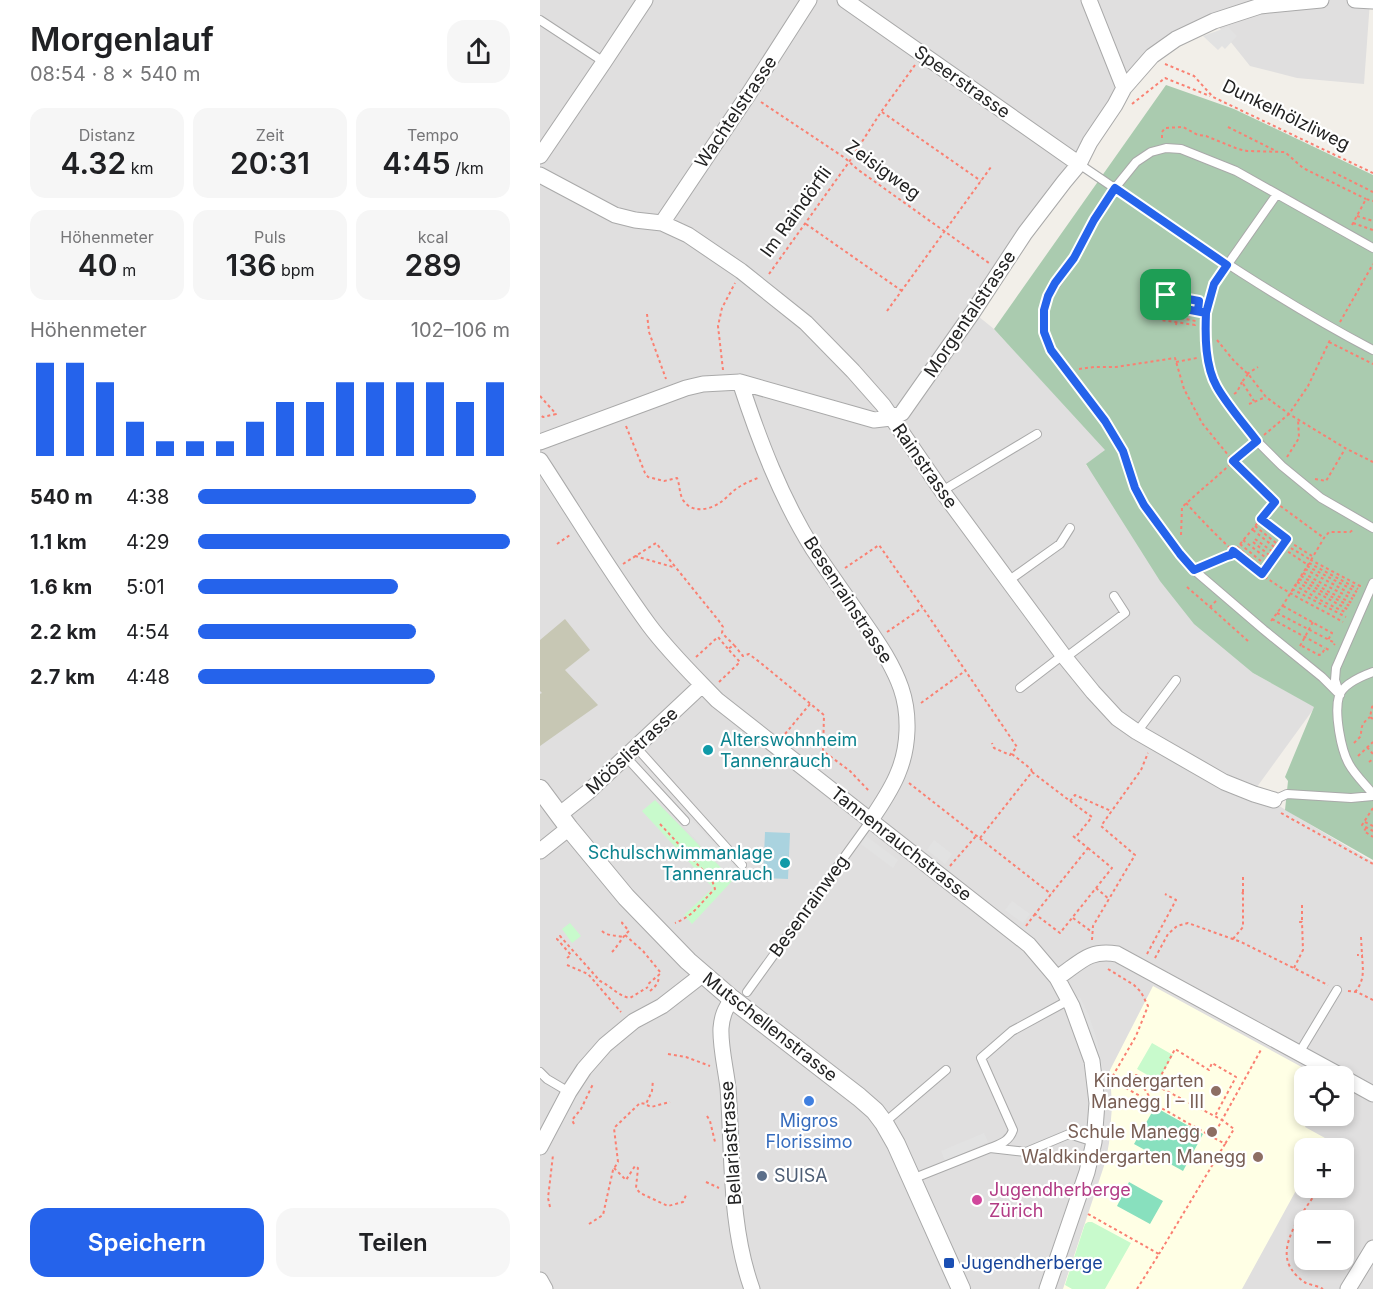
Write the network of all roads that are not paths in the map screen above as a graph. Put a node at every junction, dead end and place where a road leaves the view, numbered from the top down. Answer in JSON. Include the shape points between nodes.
{"nodes":[{"id":1,"x":645,"y":0,"type":"edge"},
{"id":2,"x":809,"y":0,"type":"edge"},
{"id":3,"x":845,"y":0,"type":"edge"},
{"id":4,"x":1089,"y":0,"type":"edge"},
{"id":5,"x":1321,"y":0,"type":"edge"},
{"id":6,"x":1355,"y":0,"type":"edge"},
{"id":7,"x":1373,"y":1,"type":"edge"},
{"id":8,"x":1259,"y":3,"type":"edge"},
{"id":9,"x":540,"y":20,"type":"edge"},
{"id":10,"x":604,"y":62,"type":"junction"},
{"id":11,"x":1124,"y":88,"type":"junction"},
{"id":12,"x":540,"y":156,"type":"edge"},
{"id":13,"x":1079,"y":164,"type":"junction"},
{"id":14,"x":540,"y":175,"type":"edge"},
{"id":15,"x":1115,"y":188,"type":"junction"},
{"id":16,"x":1277,"y":194,"type":"junction"},
{"id":17,"x":662,"y":223,"type":"junction"},
{"id":18,"x":1373,"y":248,"type":"edge"},
{"id":19,"x":1227,"y":265,"type":"junction"},
{"id":20,"x":1373,"y":350,"type":"edge"},
{"id":21,"x":740,"y":382,"type":"junction"},
{"id":22,"x":891,"y":418,"type":"junction"},
{"id":23,"x":1037,"y":434,"type":"dead end"},
{"id":24,"x":540,"y":442,"type":"edge"},
{"id":25,"x":540,"y":460,"type":"edge"},
{"id":26,"x":942,"y":490,"type":"junction"},
{"id":27,"x":1070,"y":528,"type":"dead end"},
{"id":28,"x":1373,"y":528,"type":"edge"},
{"id":29,"x":1008,"y":581,"type":"junction"},
{"id":30,"x":1373,"y":583,"type":"edge"},
{"id":31,"x":1114,"y":596,"type":"dead end"},
{"id":32,"x":1064,"y":657,"type":"junction"},
{"id":33,"x":1373,"y":672,"type":"edge"},
{"id":34,"x":1176,"y":680,"type":"dead end"},
{"id":35,"x":710,"y":685,"type":"junction"},
{"id":36,"x":1020,"y":688,"type":"dead end"},
{"id":37,"x":1340,"y":695,"type":"junction"},
{"id":38,"x":1137,"y":732,"type":"junction"},
{"id":39,"x":631,"y":752,"type":"junction"},
{"id":40,"x":540,"y":789,"type":"edge"},
{"id":41,"x":1373,"y":795,"type":"edge"},
{"id":42,"x":1278,"y":807,"type":"joint"},
{"id":43,"x":871,"y":820,"type":"junction"},
{"id":44,"x":685,"y":821,"type":"dead end"},
{"id":45,"x":564,"y":822,"type":"junction"},
{"id":46,"x":540,"y":851,"type":"edge"},
{"id":47,"x":742,"y":865,"type":"dead end"},
{"id":48,"x":702,"y":975,"type":"junction"},
{"id":49,"x":1057,"y":978,"type":"junction"},
{"id":50,"x":1337,"y":990,"type":"road end"},
{"id":51,"x":740,"y":995,"type":"junction"},
{"id":52,"x":1069,"y":1000,"type":"junction"},
{"id":53,"x":1299,"y":1053,"type":"junction"},
{"id":54,"x":1323,"y":1066,"type":"edge"},
{"id":55,"x":946,"y":1070,"type":"dead end"},
{"id":56,"x":540,"y":1072,"type":"edge"},
{"id":57,"x":1354,"y":1083,"type":"edge"},
{"id":58,"x":569,"y":1092,"type":"junction"},
{"id":59,"x":1373,"y":1094,"type":"edge"},
{"id":60,"x":884,"y":1123,"type":"junction"},
{"id":61,"x":1094,"y":1142,"type":"junction"},
{"id":62,"x":547,"y":1147,"type":"edge"},
{"id":63,"x":990,"y":1148,"type":"junction"},
{"id":64,"x":912,"y":1179,"type":"junction"},
{"id":65,"x":1373,"y":1248,"type":"edge"},
{"id":66,"x":540,"y":1280,"type":"edge"},
{"id":67,"x":545,"y":1289,"type":"edge"},
{"id":68,"x":752,"y":1289,"type":"edge"},
{"id":69,"x":961,"y":1289,"type":"edge"},
{"id":70,"x":1047,"y":1289,"type":"edge"},
{"id":71,"x":1348,"y":1289,"type":"edge"}],
"edges":[{"from":1,"to":10,"type":"street"},
{"from":2,"to":17,"type":"street","name":"Wachtelstrasse"},
{"from":3,"to":13,"type":"street","name":"Speerstrasse"},
{"from":4,"to":11,"type":"street"},
{"from":5,"to":8,"type":"street","name":"Morgentalstrasse"},
{"from":6,"to":7,"type":"street"},
{"from":8,"to":11,"type":"street","name":"Morgentalstrasse","via":[[1176,39],[1152,56]]},
{"from":9,"to":10,"type":"lane"},
{"from":10,"to":12,"type":"street"},
{"from":11,"to":13,"type":"street","name":"Morgentalstrasse"},
{"from":13,"to":15,"type":"lane"},
{"from":13,"to":22,"type":"street","name":"Morgentalstrasse","via":[[1025,233],[909,404]]},
{"from":14,"to":17,"type":"street","name":"Rainstrasse","via":[[615,215]]},
{"from":15,"to":16,"type":"lane","via":[[1137,162],[1164,148],[1202,156]]},
{"from":15,"to":19,"type":"lane"},
{"from":15,"to":37,"type":"lane","via":[[1048,296],[1044,332],[1051,350],[1105,421],[1123,451],[1144,505],[1180,554]]},
{"from":16,"to":18,"type":"lane"},
{"from":16,"to":19,"type":"lane"},
{"from":17,"to":22,"type":"street","name":"Rainstrasse","via":[[688,235],[741,271],[806,323],[853,371]]},
{"from":19,"to":20,"type":"lane"},
{"from":19,"to":28,"type":"lane","via":[[1214,284],[1206,313],[1208,356],[1216,386],[1257,441],[1282,466],[1321,498]]},
{"from":21,"to":22,"type":"street","via":[[874,420]]},
{"from":21,"to":24,"type":"street","via":[[686,388]]},
{"from":21,"to":43,"type":"street","name":"Besenrainstrasse","via":[[766,456],[796,519],[876,640],[902,691],[907,730],[904,754],[898,775]]},
{"from":22,"to":26,"type":"street","name":"Rainstrasse"},
{"from":23,"to":26,"type":"lane"},
{"from":25,"to":35,"type":"street","name":"Tannenrauchstrasse","via":[[651,627]]},
{"from":26,"to":29,"type":"street","name":"Rainstrasse"},
{"from":27,"to":29,"type":"lane","via":[[1060,544]]},
{"from":29,"to":32,"type":"street","name":"Rainstrasse"},
{"from":30,"to":37,"type":"lane","via":[[1336,668]]},
{"from":31,"to":32,"type":"lane","via":[[1125,613]]},
{"from":32,"to":36,"type":"lane"},
{"from":32,"to":38,"type":"street","name":"Rainstrasse","via":[[1104,705]]},
{"from":33,"to":37,"type":"lane","via":[[1347,686]]},
{"from":34,"to":38,"type":"lane"},
{"from":35,"to":39,"type":"street","name":"Mööslistrasse"},
{"from":35,"to":43,"type":"street","name":"Tannenrauchstrasse","via":[[717,699]]},
{"from":37,"to":41,"type":"lane","via":[[1337,718],[1343,748],[1349,764]]},
{"from":38,"to":42,"type":"street","name":"Rainstrasse","via":[[1224,782]]},
{"from":39,"to":44,"type":"lane"},
{"from":39,"to":45,"type":"street","name":"Mööslistrasse","via":[[572,806]]},
{"from":39,"to":47,"type":"lane"},
{"from":40,"to":45,"type":"street","name":"Mutschellenstrasse"},
{"from":41,"to":42,"type":"lane","via":[[1351,798],[1287,794]]},
{"from":43,"to":49,"type":"street","name":"Tannenrauchstrasse","via":[[1029,945]]},
{"from":43,"to":51,"type":"lane","name":"Besenrainweg","via":[[791,933]]},
{"from":45,"to":46,"type":"street","name":"Mööslistrasse"},
{"from":45,"to":48,"type":"street","name":"Mutschellenstrasse","via":[[626,897]]},
{"from":48,"to":51,"type":"street","name":"Mutschellenstrasse"},
{"from":48,"to":58,"type":"street","via":[[605,1045]]},
{"from":49,"to":52,"type":"street","name":"Tannenrauchstrasse"},
{"from":49,"to":53,"type":"street","via":[[1091,954],[1118,954]]},
{"from":50,"to":53,"type":"lane"},
{"from":51,"to":60,"type":"street","name":"Mutschellenstrasse"},
{"from":51,"to":68,"type":"street","name":"Bellariastrasse","via":[[724,1010],[721,1030],[738,1234]]},
{"from":52,"to":61,"type":"street","name":"Tannenrauchstrasse","via":[[1092,1061],[1097,1102]]},
{"from":52,"to":63,"type":"lane","via":[[1012,1031],[981,1058],[1013,1130],[1004,1143]]},
{"from":53,"to":54,"type":"street"},
{"from":55,"to":60,"type":"lane"},
{"from":56,"to":58,"type":"lane"},
{"from":57,"to":59,"type":"street"},
{"from":58,"to":62,"type":"street"},
{"from":60,"to":64,"type":"street","name":"Mutschellenstrasse"},
{"from":61,"to":63,"type":"lane","via":[[1069,1134],[1026,1152]]},
{"from":61,"to":70,"type":"street","name":"Tannenrauchstrasse"},
{"from":63,"to":64,"type":"lane"},
{"from":64,"to":69,"type":"street","name":"Mutschellenstrasse"},
{"from":65,"to":71,"type":"street"},
{"from":66,"to":67,"type":"street"}]}
